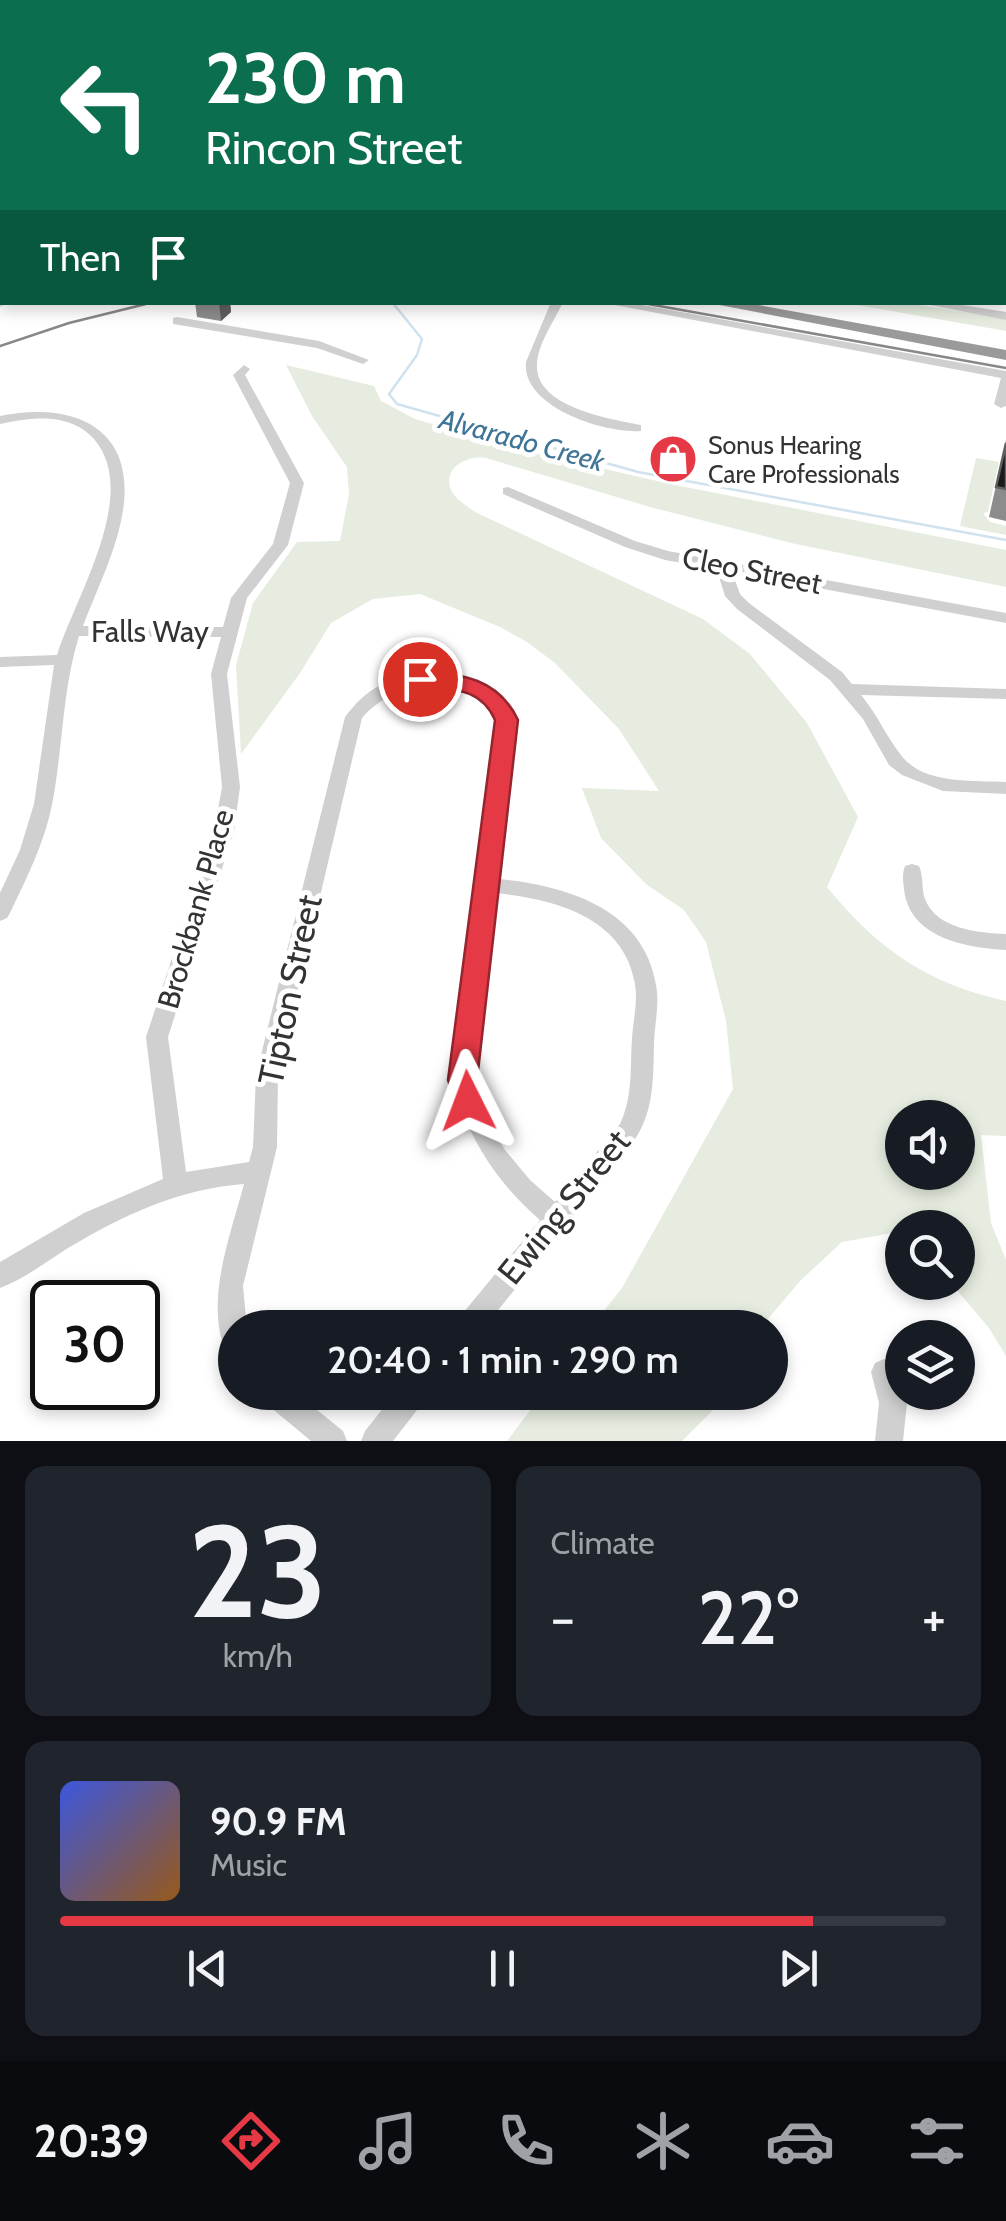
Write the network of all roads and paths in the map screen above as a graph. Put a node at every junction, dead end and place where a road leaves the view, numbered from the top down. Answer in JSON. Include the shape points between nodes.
{"nodes":[{"id":1,"x":555,"y":305,"type":"edge"},
{"id":2,"x":620,"y":305,"type":"edge"},
{"id":3,"x":729,"y":305,"type":"edge"},
{"id":4,"x":793,"y":305,"type":"edge"},
{"id":5,"x":938,"y":305,"type":"edge"},
{"id":6,"x":1006,"y":316,"type":"edge"},
{"id":7,"x":177,"y":321,"type":"dead end"},
{"id":8,"x":1006,"y":342,"type":"edge"},
{"id":9,"x":1006,"y":355,"type":"edge"},
{"id":10,"x":363,"y":360,"type":"dead end"},
{"id":11,"x":244,"y":369,"type":"dead end"},
{"id":12,"x":1006,"y":376,"type":"edge"},
{"id":13,"x":1001,"y":404,"type":"dead end"},
{"id":14,"x":0,"y":420,"type":"edge"},
{"id":15,"x":636,"y":428,"type":"dead end"},
{"id":16,"x":508,"y":491,"type":"dead end"},
{"id":17,"x":697,"y":561,"type":"junction"},
{"id":18,"x":1006,"y":618,"type":"edge"},
{"id":19,"x":72,"y":631,"type":"junction"},
{"id":20,"x":228,"y":632,"type":"junction"},
{"id":21,"x":63,"y":660,"type":"junction"},
{"id":22,"x":0,"y":662,"type":"edge"},
{"id":23,"x":847,"y":689,"type":"junction"},
{"id":24,"x":1006,"y":694,"type":"edge"},
{"id":25,"x":1006,"y":788,"type":"edge"},
{"id":26,"x":912,"y":871,"type":"dead end"},
{"id":27,"x":485,"y":884,"type":"junction"},
{"id":28,"x":0,"y":913,"type":"edge"},
{"id":29,"x":1006,"y":942,"type":"edge"},
{"id":30,"x":258,"y":1172,"type":"junction"},
{"id":31,"x":175,"y":1182,"type":"junction"},
{"id":32,"x":556,"y":1218,"type":"junction"},
{"id":33,"x":0,"y":1276,"type":"edge"},
{"id":34,"x":232,"y":1310,"type":"edge"},
{"id":35,"x":481,"y":1310,"type":"edge"},
{"id":36,"x":884,"y":1372,"type":"dead end"},
{"id":37,"x":295,"y":1410,"type":"edge"},
{"id":38,"x":400,"y":1410,"type":"edge"},
{"id":39,"x":333,"y":1441,"type":"edge"},
{"id":40,"x":375,"y":1441,"type":"edge"},
{"id":41,"x":888,"y":1441,"type":"edge"}],
"edges":[{"from":1,"to":15,"type":"street","via":[[534,358],[538,386],[584,417]]},
{"from":2,"to":12,"type":"street"},
{"from":3,"to":9,"type":"highway"},
{"from":4,"to":8,"type":"highway"},
{"from":5,"to":6,"type":"street"},
{"from":7,"to":10,"type":"street","via":[[319,345]]},
{"from":11,"to":20,"type":"street","name":"Brockbank Place","via":[[240,375],[297,484],[280,545],[239,598]]},
{"from":12,"to":13,"type":"street"},
{"from":14,"to":19,"type":"street","via":[[60,415],[106,441],[115,462],[118,502],[109,538]]},
{"from":16,"to":17,"type":"street","name":"Cleo Street","via":[[630,544]]},
{"from":17,"to":18,"type":"street","name":"Cleo Street"},
{"from":17,"to":23,"type":"street","via":[[726,574],[733,596]]},
{"from":19,"to":20,"type":"street","name":"Falls Way"},
{"from":19,"to":21,"type":"street"},
{"from":20,"to":31,"type":"street","name":"Brockbank Place","via":[[220,674],[230,787],[224,832],[157,1037]]},
{"from":21,"to":22,"type":"street"},
{"from":21,"to":28,"type":"street","via":[[45,791],[30,850]]},
{"from":23,"to":24,"type":"street"},
{"from":23,"to":25,"type":"street","via":[[895,762],[915,776]]},
{"from":26,"to":29,"type":"street","via":[[916,903],[932,920],[953,934]]},
{"from":27,"to":30,"type":"street","name":"Tipton Street","via":[[505,714],[470,684],[420,679],[381,690],[354,717],[273,1045]]},
{"from":27,"to":32,"type":"street","via":[[462,1080],[474,1122],[496,1162]]},
{"from":27,"to":32,"type":"street","name":"Ewing Street","via":[[586,904],[627,940],[646,980],[640,1110]]},
{"from":30,"to":31,"type":"street"},
{"from":30,"to":34,"type":"street","name":"Tipton Street","via":[[230,1286]]},
{"from":31,"to":33,"type":"street","via":[[125,1202]]},
{"from":32,"to":35,"type":"street","name":"Ewing Street"},
{"from":36,"to":41,"type":"street","via":[[893,1403]]},
{"from":37,"to":39,"type":"street"},
{"from":38,"to":40,"type":"street"}]}
